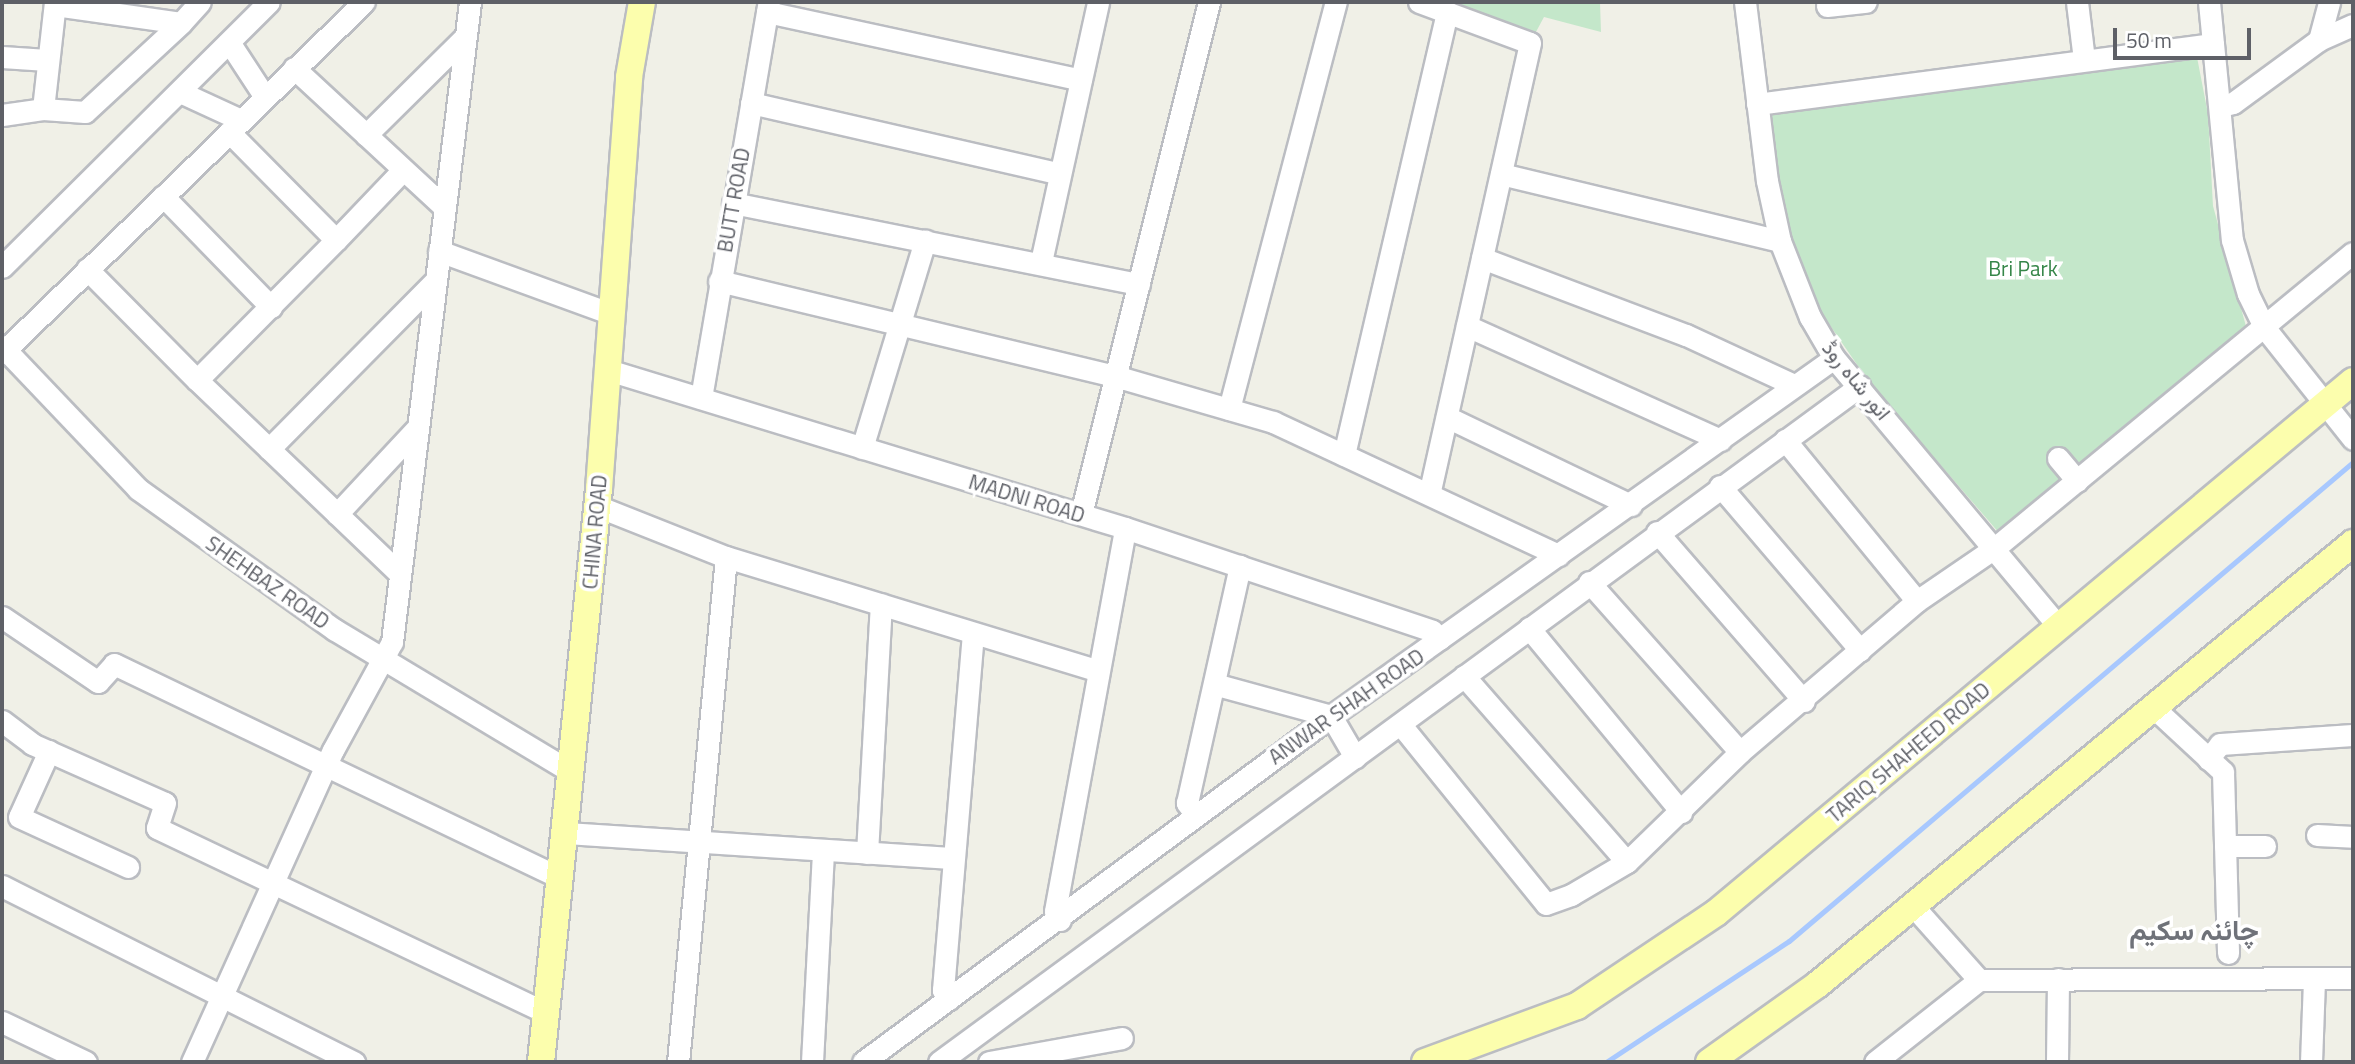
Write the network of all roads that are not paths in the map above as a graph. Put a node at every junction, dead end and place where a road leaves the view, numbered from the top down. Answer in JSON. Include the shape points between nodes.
{"nodes":[{"id":1,"x":200,"y":2,"type":"edge"},
{"id":2,"x":269,"y":2,"type":"edge"},
{"id":3,"x":364,"y":2,"type":"edge"},
{"id":4,"x":470,"y":2,"type":"edge"},
{"id":5,"x":642,"y":2,"type":"edge"},
{"id":6,"x":1098,"y":2,"type":"edge"},
{"id":7,"x":1209,"y":2,"type":"edge"},
{"id":8,"x":1336,"y":2,"type":"edge"},
{"id":9,"x":1419,"y":2,"type":"edge"},
{"id":10,"x":1745,"y":2,"type":"edge"},
{"id":11,"x":1866,"y":2,"type":"edge"},
{"id":12,"x":2077,"y":2,"type":"edge"},
{"id":13,"x":2209,"y":2,"type":"edge"},
{"id":14,"x":2329,"y":2,"type":"edge"},
{"id":15,"x":55,"y":3,"type":"edge"},
{"id":16,"x":1827,"y":6,"type":"dead end"},
{"id":17,"x":768,"y":7,"type":"edge"},
{"id":18,"x":1447,"y":12,"type":"junction"},
{"id":19,"x":181,"y":23,"type":"junction"},
{"id":20,"x":2353,"y":25,"type":"edge"},
{"id":21,"x":465,"y":37,"type":"junction"},
{"id":22,"x":2319,"y":40,"type":"junction"},
{"id":23,"x":229,"y":42,"type":"junction"},
{"id":24,"x":2213,"y":44,"type":"junction"},
{"id":25,"x":2,"y":57,"type":"edge"},
{"id":26,"x":47,"y":60,"type":"junction"},
{"id":27,"x":2084,"y":60,"type":"junction"},
{"id":28,"x":294,"y":68,"type":"junction"},
{"id":29,"x":1081,"y":80,"type":"junction"},
{"id":30,"x":180,"y":92,"type":"junction"},
{"id":31,"x":265,"y":97,"type":"junction"},
{"id":32,"x":751,"y":103,"type":"junction"},
{"id":33,"x":1757,"y":104,"type":"junction"},
{"id":34,"x":2221,"y":106,"type":"junction"},
{"id":35,"x":43,"y":109,"type":"junction"},
{"id":36,"x":2,"y":115,"type":"edge"},
{"id":37,"x":235,"y":126,"type":"junction"},
{"id":38,"x":366,"y":135,"type":"junction"},
{"id":39,"x":403,"y":170,"type":"junction"},
{"id":40,"x":1060,"y":174,"type":"junction"},
{"id":41,"x":1501,"y":174,"type":"junction"},
{"id":42,"x":163,"y":196,"type":"junction"},
{"id":43,"x":733,"y":203,"type":"junction"},
{"id":44,"x":444,"y":208,"type":"junction"},
{"id":45,"x":336,"y":240,"type":"junction"},
{"id":46,"x":925,"y":240,"type":"junction"},
{"id":47,"x":1780,"y":241,"type":"junction"},
{"id":48,"x":439,"y":251,"type":"junction"},
{"id":49,"x":2353,"y":253,"type":"edge"},
{"id":50,"x":1482,"y":258,"type":"junction"},
{"id":51,"x":1041,"y":262,"type":"junction"},
{"id":52,"x":2,"y":267,"type":"edge"},
{"id":53,"x":87,"y":269,"type":"junction"},
{"id":54,"x":435,"y":281,"type":"junction"},
{"id":55,"x":719,"y":281,"type":"junction"},
{"id":56,"x":1139,"y":284,"type":"junction"},
{"id":57,"x":271,"y":307,"type":"junction"},
{"id":58,"x":612,"y":314,"type":"junction"},
{"id":59,"x":899,"y":323,"type":"junction"},
{"id":60,"x":1467,"y":326,"type":"junction"},
{"id":61,"x":2264,"y":327,"type":"junction"},
{"id":62,"x":3,"y":349,"type":"edge"},
{"id":63,"x":1834,"y":358,"type":"junction"},
{"id":64,"x":608,"y":370,"type":"junction"},
{"id":65,"x":1115,"y":376,"type":"junction"},
{"id":66,"x":197,"y":380,"type":"junction"},
{"id":67,"x":2353,"y":381,"type":"edge"},
{"id":68,"x":1794,"y":385,"type":"junction"},
{"id":69,"x":1860,"y":386,"type":"junction"},
{"id":70,"x":701,"y":398,"type":"junction"},
{"id":71,"x":1229,"y":409,"type":"junction"},
{"id":72,"x":1447,"y":417,"type":"junction"},
{"id":73,"x":2340,"y":422,"type":"edge"},
{"id":74,"x":418,"y":427,"type":"junction"},
{"id":75,"x":1721,"y":440,"type":"junction"},
{"id":76,"x":1784,"y":440,"type":"junction"},
{"id":77,"x":862,"y":448,"type":"junction"},
{"id":78,"x":269,"y":449,"type":"junction"},
{"id":79,"x":1344,"y":454,"type":"junction"},
{"id":80,"x":2057,"y":458,"type":"dead end"},
{"id":81,"x":2077,"y":481,"type":"junction"},
{"id":82,"x":1720,"y":486,"type":"junction"},
{"id":83,"x":1430,"y":492,"type":"junction"},
{"id":84,"x":1631,"y":505,"type":"junction"},
{"id":85,"x":597,"y":506,"type":"junction"},
{"id":86,"x":337,"y":514,"type":"junction"},
{"id":87,"x":1081,"y":514,"type":"junction"},
{"id":88,"x":1125,"y":528,"type":"junction"},
{"id":89,"x":1657,"y":532,"type":"junction"},
{"id":90,"x":2353,"y":543,"type":"edge"},
{"id":91,"x":1996,"y":547,"type":"junction"},
{"id":92,"x":1558,"y":555,"type":"junction"},
{"id":93,"x":726,"y":556,"type":"junction"},
{"id":94,"x":1240,"y":566,"type":"junction"},
{"id":95,"x":400,"y":574,"type":"junction"},
{"id":96,"x":1589,"y":582,"type":"junction"},
{"id":97,"x":1917,"y":601,"type":"junction"},
{"id":98,"x":881,"y":604,"type":"junction"},
{"id":99,"x":2,"y":617,"type":"edge"},
{"id":100,"x":2058,"y":626,"type":"junction"},
{"id":101,"x":1529,"y":628,"type":"junction"},
{"id":102,"x":973,"y":632,"type":"junction"},
{"id":103,"x":1440,"y":639,"type":"junction"},
{"id":104,"x":1860,"y":650,"type":"junction"},
{"id":105,"x":384,"y":657,"type":"junction"},
{"id":106,"x":1096,"y":670,"type":"junction"},
{"id":107,"x":1464,"y":676,"type":"junction"},
{"id":108,"x":1214,"y":684,"type":"junction"},
{"id":109,"x":1804,"y":701,"type":"junction"},
{"id":110,"x":2154,"y":708,"type":"junction"},
{"id":111,"x":1331,"y":716,"type":"junction"},
{"id":112,"x":2,"y":721,"type":"edge"},
{"id":113,"x":1401,"y":725,"type":"junction"},
{"id":114,"x":2353,"y":735,"type":"edge"},
{"id":115,"x":49,"y":751,"type":"junction"},
{"id":116,"x":1740,"y":752,"type":"junction"},
{"id":117,"x":1355,"y":757,"type":"junction"},
{"id":118,"x":2208,"y":759,"type":"junction"},
{"id":119,"x":324,"y":769,"type":"junction"},
{"id":120,"x":571,"y":772,"type":"junction"},
{"id":121,"x":1681,"y":812,"type":"junction"},
{"id":122,"x":1195,"y":814,"type":"junction"},
{"id":123,"x":565,"y":832,"type":"junction"},
{"id":124,"x":2317,"y":835,"type":"dead end"},
{"id":125,"x":2353,"y":837,"type":"edge"},
{"id":126,"x":698,"y":843,"type":"junction"},
{"id":127,"x":2225,"y":846,"type":"junction"},
{"id":128,"x":2265,"y":846,"type":"dead end"},
{"id":129,"x":823,"y":850,"type":"junction"},
{"id":130,"x":867,"y":853,"type":"junction"},
{"id":131,"x":951,"y":858,"type":"junction"},
{"id":132,"x":1627,"y":862,"type":"junction"},
{"id":133,"x":128,"y":867,"type":"dead end"},
{"id":134,"x":560,"y":878,"type":"junction"},
{"id":135,"x":272,"y":885,"type":"junction"},
{"id":136,"x":2,"y":886,"type":"edge"},
{"id":137,"x":1914,"y":907,"type":"junction"},
{"id":138,"x":1060,"y":919,"type":"junction"},
{"id":139,"x":2228,"y":953,"type":"dead end"},
{"id":140,"x":2353,"y":978,"type":"edge"},
{"id":141,"x":2058,"y":979,"type":"junction"},
{"id":142,"x":2314,"y":979,"type":"junction"},
{"id":143,"x":1979,"y":980,"type":"junction"},
{"id":144,"x":221,"y":997,"type":"junction"},
{"id":145,"x":949,"y":999,"type":"junction"},
{"id":146,"x":547,"y":1013,"type":"junction"},
{"id":147,"x":2,"y":1022,"type":"edge"},
{"id":148,"x":1122,"y":1038,"type":"dead end"},
{"id":149,"x":86,"y":1062,"type":"edge"},
{"id":150,"x":192,"y":1062,"type":"edge"},
{"id":151,"x":354,"y":1062,"type":"edge"},
{"id":152,"x":541,"y":1062,"type":"edge"},
{"id":153,"x":678,"y":1062,"type":"edge"},
{"id":154,"x":812,"y":1062,"type":"edge"},
{"id":155,"x":863,"y":1062,"type":"edge"},
{"id":156,"x":939,"y":1062,"type":"edge"},
{"id":157,"x":989,"y":1062,"type":"edge"},
{"id":158,"x":1425,"y":1062,"type":"edge"},
{"id":159,"x":1709,"y":1062,"type":"edge"},
{"id":160,"x":1875,"y":1062,"type":"edge"},
{"id":161,"x":2057,"y":1062,"type":"edge"},
{"id":162,"x":2311,"y":1062,"type":"edge"}],
"edges":[{"from":1,"to":19,"type":"street"},
{"from":2,"to":23,"type":"street"},
{"from":3,"to":28,"type":"street"},
{"from":4,"to":21,"type":"street"},
{"from":5,"to":58,"type":"main road","name":"CHINA ROAD","via":[[629,77]]},
{"from":6,"to":29,"type":"street"},
{"from":7,"to":56,"type":"street"},
{"from":8,"to":71,"type":"street"},
{"from":9,"to":18,"type":"street"},
{"from":10,"to":33,"type":"street","name":"انور شاہ روڈ"},
{"from":11,"to":16,"type":"street"},
{"from":12,"to":27,"type":"street"},
{"from":13,"to":24,"type":"street"},
{"from":14,"to":22,"type":"street"},
{"from":15,"to":19,"type":"street"},
{"from":15,"to":26,"type":"street"},
{"from":17,"to":29,"type":"street"},
{"from":17,"to":32,"type":"street","name":"BUTT ROAD"},
{"from":18,"to":41,"type":"street","via":[[1530,43]]},
{"from":18,"to":79,"type":"street"},
{"from":19,"to":35,"type":"street","via":[[85,112]]},
{"from":20,"to":22,"type":"street"},
{"from":21,"to":38,"type":"street"},
{"from":21,"to":44,"type":"street"},
{"from":22,"to":34,"type":"street","via":[[2233,103]]},
{"from":23,"to":30,"type":"street"},
{"from":23,"to":31,"type":"street"},
{"from":24,"to":27,"type":"street"},
{"from":24,"to":34,"type":"street"},
{"from":25,"to":26,"type":"street"},
{"from":26,"to":35,"type":"street"},
{"from":27,"to":33,"type":"street"},
{"from":28,"to":31,"type":"street"},
{"from":28,"to":38,"type":"street"},
{"from":29,"to":40,"type":"street"},
{"from":30,"to":37,"type":"street"},
{"from":30,"to":52,"type":"street"},
{"from":31,"to":37,"type":"street"},
{"from":32,"to":40,"type":"street"},
{"from":32,"to":43,"type":"street","name":"BUTT ROAD"},
{"from":33,"to":47,"type":"street","name":"انور شاہ روڈ"},
{"from":34,"to":61,"type":"street","via":[[2232,240]]},
{"from":35,"to":36,"type":"street"},
{"from":37,"to":42,"type":"street"},
{"from":37,"to":45,"type":"street"},
{"from":38,"to":39,"type":"street"},
{"from":39,"to":44,"type":"street"},
{"from":39,"to":45,"type":"street"},
{"from":40,"to":51,"type":"street"},
{"from":41,"to":47,"type":"street"},
{"from":41,"to":50,"type":"street"},
{"from":42,"to":53,"type":"street"},
{"from":42,"to":57,"type":"street"},
{"from":43,"to":46,"type":"street"},
{"from":43,"to":55,"type":"street","name":"BUTT ROAD"},
{"from":44,"to":48,"type":"street"},
{"from":45,"to":57,"type":"street"},
{"from":46,"to":51,"type":"street"},
{"from":46,"to":59,"type":"street"},
{"from":47,"to":63,"type":"street","name":"انور شاہ روڈ","via":[[1810,317]]},
{"from":48,"to":54,"type":"street"},
{"from":48,"to":58,"type":"street"},
{"from":49,"to":61,"type":"street"},
{"from":50,"to":60,"type":"street"},
{"from":50,"to":68,"type":"street","via":[[1686,335]]},
{"from":51,"to":56,"type":"street"},
{"from":53,"to":62,"type":"street"},
{"from":53,"to":66,"type":"street"},
{"from":54,"to":74,"type":"street"},
{"from":54,"to":78,"type":"street"},
{"from":55,"to":59,"type":"street"},
{"from":55,"to":70,"type":"street","name":"BUTT ROAD"},
{"from":56,"to":65,"type":"street"},
{"from":57,"to":66,"type":"street"},
{"from":58,"to":64,"type":"main road","name":"CHINA ROAD"},
{"from":59,"to":65,"type":"street"},
{"from":59,"to":77,"type":"street"},
{"from":60,"to":72,"type":"street"},
{"from":60,"to":75,"type":"street"},
{"from":61,"to":73,"type":"street"},
{"from":61,"to":81,"type":"street"},
{"from":62,"to":105,"type":"street","name":"SHEHBAZ ROAD","via":[[138,489],[335,629]]},
{"from":63,"to":68,"type":"street","name":"ANWAR SHAH ROAD"},
{"from":63,"to":69,"type":"street","name":"انور شاہ روڈ"},
{"from":64,"to":70,"type":"street","name":"MADNI ROAD"},
{"from":64,"to":85,"type":"main road","name":"CHINA ROAD"},
{"from":65,"to":71,"type":"street"},
{"from":65,"to":87,"type":"street"},
{"from":66,"to":78,"type":"street"},
{"from":67,"to":73,"type":"main road","name":"TARIQ SHAHEED ROAD"},
{"from":68,"to":75,"type":"street","name":"ANWAR SHAH ROAD"},
{"from":69,"to":76,"type":"street","name":"ANWAR SHAH ROAD"},
{"from":69,"to":91,"type":"street","name":"انور شاہ روڈ"},
{"from":70,"to":77,"type":"street","name":"MADNI ROAD"},
{"from":71,"to":79,"type":"street","via":[[1273,422]]},
{"from":72,"to":83,"type":"street"},
{"from":72,"to":84,"type":"street"},
{"from":73,"to":100,"type":"main road","name":"TARIQ SHAHEED ROAD"},
{"from":74,"to":86,"type":"street"},
{"from":74,"to":95,"type":"street"},
{"from":75,"to":84,"type":"street","name":"ANWAR SHAH ROAD"},
{"from":76,"to":82,"type":"street","name":"ANWAR SHAH ROAD"},
{"from":76,"to":97,"type":"street"},
{"from":77,"to":87,"type":"street","name":"MADNI ROAD"},
{"from":78,"to":86,"type":"street"},
{"from":79,"to":83,"type":"street"},
{"from":80,"to":81,"type":"street"},
{"from":81,"to":91,"type":"street"},
{"from":82,"to":89,"type":"street","name":"ANWAR SHAH ROAD"},
{"from":82,"to":104,"type":"street"},
{"from":83,"to":92,"type":"street"},
{"from":84,"to":92,"type":"street","name":"ANWAR SHAH ROAD"},
{"from":85,"to":93,"type":"street"},
{"from":85,"to":120,"type":"main road","name":"CHINA ROAD"},
{"from":86,"to":95,"type":"street"},
{"from":87,"to":88,"type":"street","name":"MADNI ROAD"},
{"from":88,"to":94,"type":"street","name":"MADNI ROAD"},
{"from":88,"to":106,"type":"street"},
{"from":89,"to":96,"type":"street","name":"ANWAR SHAH ROAD"},
{"from":89,"to":109,"type":"street"},
{"from":90,"to":110,"type":"main road"},
{"from":91,"to":97,"type":"street"},
{"from":91,"to":100,"type":"street","name":"انور شاہ روڈ"},
{"from":92,"to":103,"type":"street","name":"ANWAR SHAH ROAD"},
{"from":93,"to":98,"type":"street"},
{"from":93,"to":126,"type":"street"},
{"from":94,"to":103,"type":"street","name":"MADNI ROAD","via":[[1432,631]]},
{"from":94,"to":108,"type":"street"},
{"from":95,"to":105,"type":"street","via":[[392,642]]},
{"from":96,"to":101,"type":"street","name":"ANWAR SHAH ROAD"},
{"from":96,"to":116,"type":"street"},
{"from":97,"to":104,"type":"street"},
{"from":98,"to":102,"type":"street"},
{"from":98,"to":130,"type":"street"},
{"from":99,"to":119,"type":"street","via":[[98,682],[114,664]]},
{"from":100,"to":158,"type":"main road","name":"TARIQ SHAHEED ROAD","via":[[1716,913],[1645,963],[1577,1006]]},
{"from":101,"to":107,"type":"street","name":"ANWAR SHAH ROAD"},
{"from":101,"to":121,"type":"street"},
{"from":102,"to":106,"type":"street"},
{"from":102,"to":131,"type":"street"},
{"from":103,"to":111,"type":"street","name":"ANWAR SHAH ROAD"},
{"from":104,"to":109,"type":"street"},
{"from":105,"to":119,"type":"street"},
{"from":105,"to":120,"type":"street","name":"SHEHBAZ ROAD"},
{"from":106,"to":138,"type":"street","via":[[1055,911]]},
{"from":107,"to":113,"type":"street","name":"ANWAR SHAH ROAD"},
{"from":107,"to":132,"type":"street"},
{"from":108,"to":111,"type":"street"},
{"from":108,"to":122,"type":"street","via":[[1187,803]]},
{"from":109,"to":116,"type":"street"},
{"from":110,"to":118,"type":"street"},
{"from":110,"to":137,"type":"main road"},
{"from":111,"to":117,"type":"street"},
{"from":111,"to":122,"type":"street","name":"ANWAR SHAH ROAD"},
{"from":112,"to":115,"type":"street"},
{"from":113,"to":117,"type":"street","name":"ANWAR SHAH ROAD"},
{"from":113,"to":132,"type":"street","via":[[1546,904]]},
{"from":114,"to":118,"type":"street","via":[[2220,744]]},
{"from":115,"to":133,"type":"street","via":[[19,817]]},
{"from":115,"to":135,"type":"street","via":[[165,803],[157,828]]},
{"from":116,"to":121,"type":"street"},
{"from":117,"to":156,"type":"street","name":"ANWAR SHAH ROAD"},
{"from":118,"to":127,"type":"street","via":[[2223,772]]},
{"from":119,"to":134,"type":"street"},
{"from":119,"to":135,"type":"street"},
{"from":120,"to":123,"type":"main road","name":"CHINA ROAD"},
{"from":121,"to":132,"type":"street"},
{"from":122,"to":138,"type":"street","name":"ANWAR SHAH ROAD"},
{"from":123,"to":126,"type":"street"},
{"from":123,"to":134,"type":"main road","name":"CHINA ROAD"},
{"from":124,"to":125,"type":"street"},
{"from":126,"to":129,"type":"street"},
{"from":126,"to":153,"type":"street"},
{"from":127,"to":128,"type":"street"},
{"from":127,"to":139,"type":"street"},
{"from":129,"to":130,"type":"street"},
{"from":129,"to":154,"type":"street"},
{"from":130,"to":131,"type":"street"},
{"from":131,"to":145,"type":"street","via":[[943,990]]},
{"from":134,"to":146,"type":"main road","name":"CHINA ROAD"},
{"from":135,"to":144,"type":"street"},
{"from":135,"to":146,"type":"street"},
{"from":136,"to":144,"type":"street"},
{"from":137,"to":143,"type":"street"},
{"from":137,"to":159,"type":"main road"},
{"from":138,"to":145,"type":"street","name":"ANWAR SHAH ROAD"},
{"from":140,"to":142,"type":"street"},
{"from":141,"to":142,"type":"street"},
{"from":141,"to":143,"type":"street"},
{"from":141,"to":161,"type":"street"},
{"from":142,"to":162,"type":"street"},
{"from":143,"to":160,"type":"street"},
{"from":144,"to":150,"type":"street"},
{"from":144,"to":151,"type":"street"},
{"from":145,"to":155,"type":"street","name":"ANWAR SHAH ROAD"},
{"from":146,"to":152,"type":"main road","name":"CHINA ROAD"},
{"from":147,"to":149,"type":"street"},
{"from":148,"to":157,"type":"street"}]}
